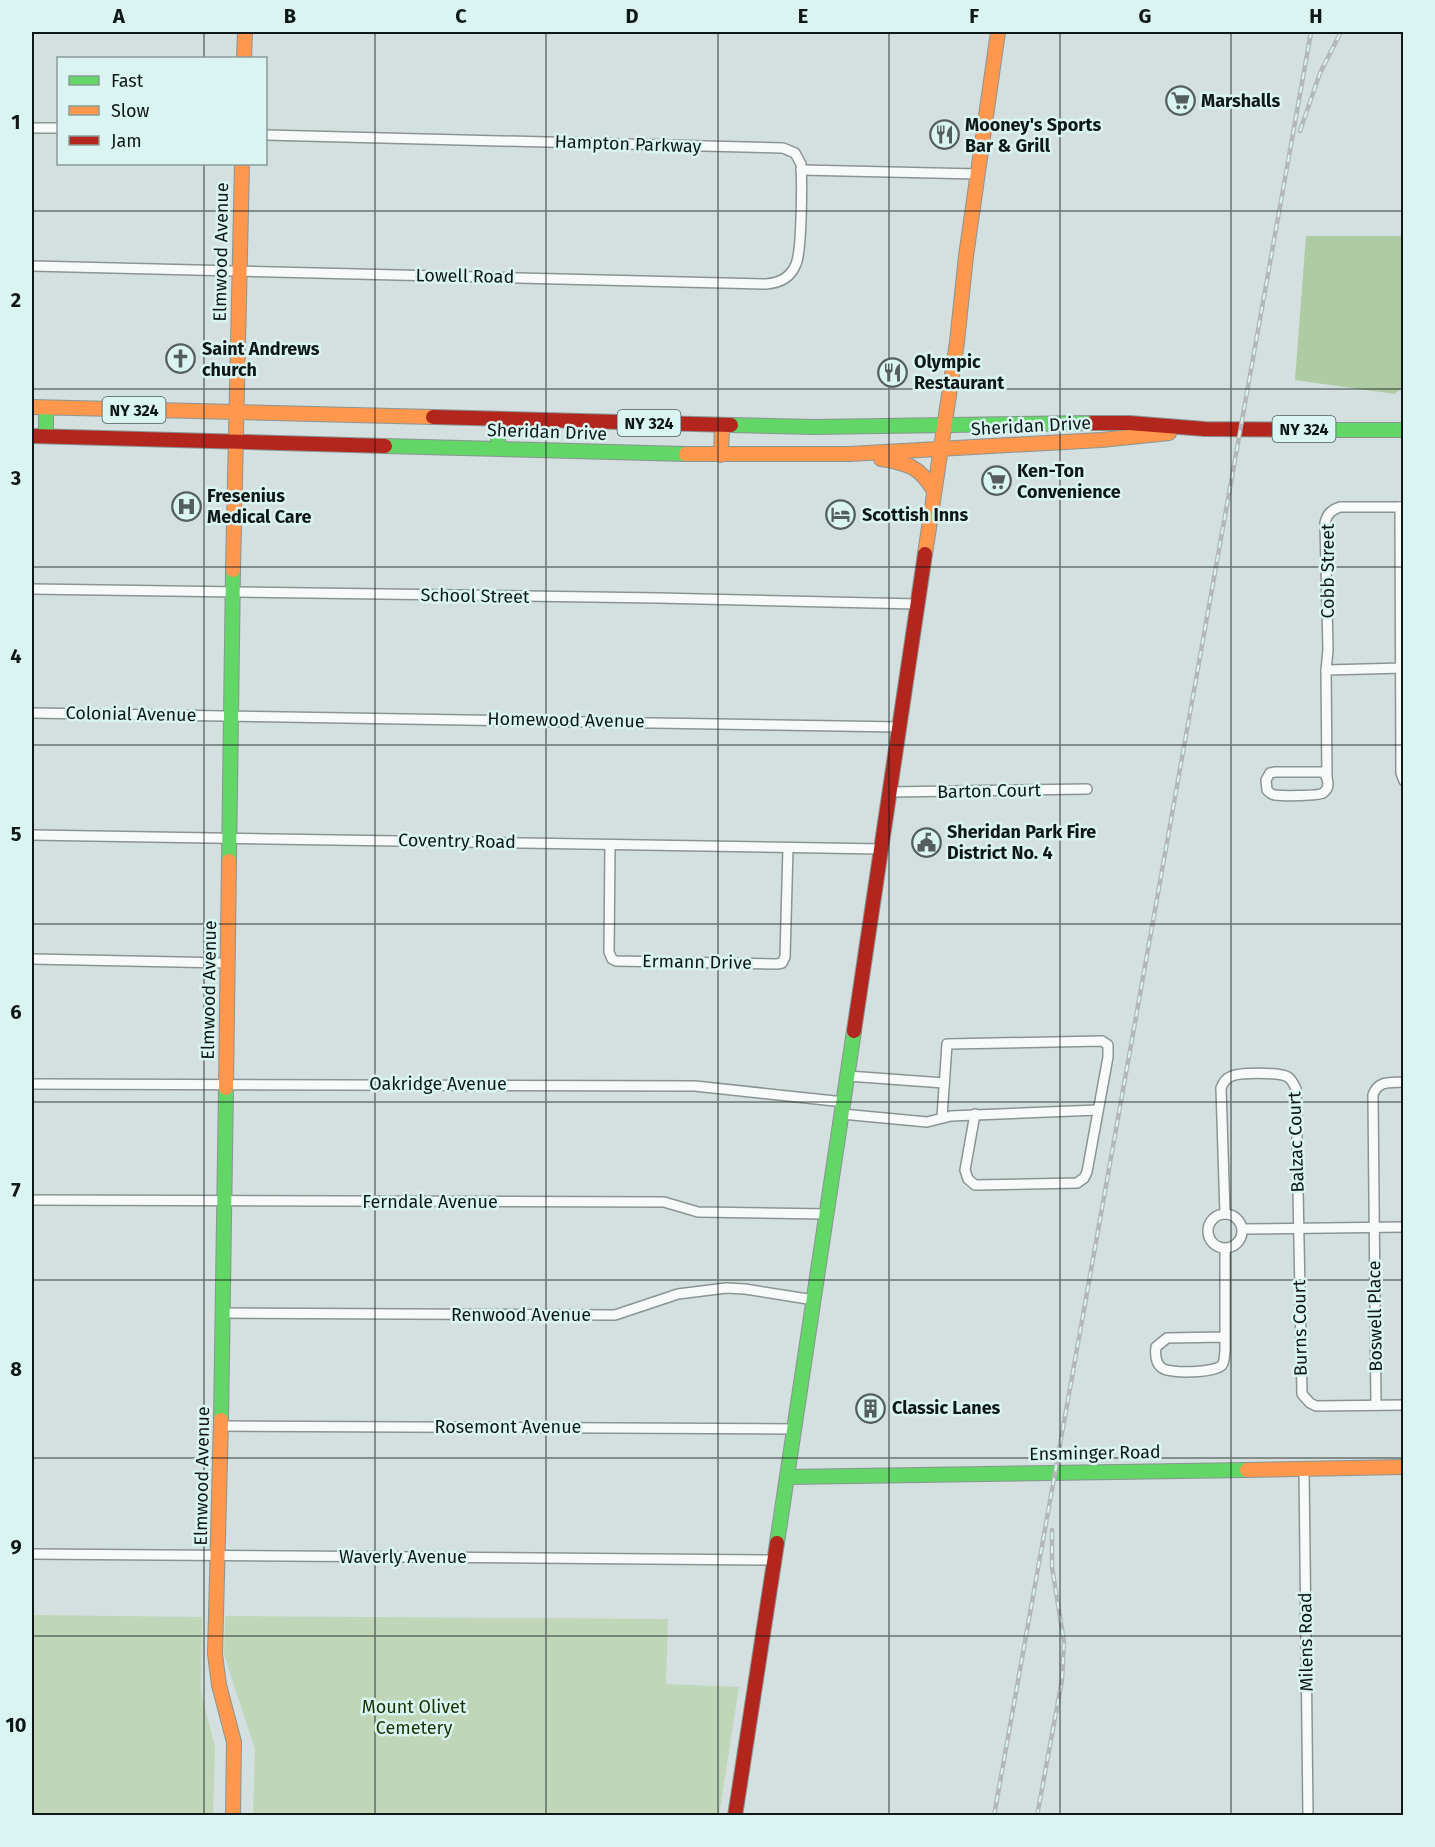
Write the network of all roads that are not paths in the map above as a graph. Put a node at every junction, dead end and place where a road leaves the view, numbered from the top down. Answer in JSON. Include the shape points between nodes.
{"nodes":[{"id":1,"x":245,"y":32,"type":"edge"},
{"id":2,"x":998,"y":32,"type":"edge"},
{"id":3,"x":244,"y":57,"type":"edge"},
{"id":4,"x":32,"y":128,"type":"edge"},
{"id":5,"x":57,"y":128,"type":"edge"},
{"id":6,"x":267,"y":135,"type":"edge"},
{"id":7,"x":242,"y":165,"type":"edge"},
{"id":8,"x":801,"y":170,"type":"junction"},
{"id":9,"x":978,"y":174,"type":"junction"},
{"id":10,"x":32,"y":266,"type":"edge"},
{"id":11,"x":239,"y":270,"type":"junction"},
{"id":12,"x":32,"y":407,"type":"edge"},
{"id":13,"x":46,"y":408,"type":"junction"},
{"id":14,"x":236,"y":413,"type":"junction"},
{"id":15,"x":498,"y":419,"type":"junction"},
{"id":16,"x":722,"y":425,"type":"junction"},
{"id":17,"x":944,"y":426,"type":"junction"},
{"id":18,"x":1205,"y":429,"type":"junction"},
{"id":19,"x":1404,"y":430,"type":"edge"},
{"id":20,"x":32,"y":436,"type":"edge"},
{"id":21,"x":46,"y":436,"type":"junction"},
{"id":22,"x":235,"y":441,"type":"junction"},
{"id":23,"x":498,"y":448,"type":"junction"},
{"id":24,"x":940,"y":449,"type":"junction"},
{"id":25,"x":721,"y":454,"type":"junction"},
{"id":26,"x":849,"y":454,"type":"junction"},
{"id":27,"x":934,"y":491,"type":"junction"},
{"id":28,"x":1402,"y":507,"type":"edge"},
{"id":29,"x":32,"y":589,"type":"edge"},
{"id":30,"x":233,"y":592,"type":"junction"},
{"id":31,"x":918,"y":604,"type":"junction"},
{"id":32,"x":1402,"y":668,"type":"edge"},
{"id":33,"x":1326,"y":670,"type":"junction"},
{"id":34,"x":32,"y":712,"type":"edge"},
{"id":35,"x":231,"y":716,"type":"junction"},
{"id":36,"x":900,"y":727,"type":"junction"},
{"id":37,"x":1327,"y":777,"type":"junction"},
{"id":38,"x":1404,"y":782,"type":"edge"},
{"id":39,"x":1087,"y":789,"type":"dead end"},
{"id":40,"x":890,"y":792,"type":"junction"},
{"id":41,"x":32,"y":835,"type":"edge"},
{"id":42,"x":229,"y":838,"type":"junction"},
{"id":43,"x":610,"y":844,"type":"junction"},
{"id":44,"x":788,"y":848,"type":"junction"},
{"id":45,"x":882,"y":849,"type":"junction"},
{"id":46,"x":32,"y":960,"type":"edge"},
{"id":47,"x":227,"y":963,"type":"junction"},
{"id":48,"x":848,"y":1076,"type":"junction"},
{"id":49,"x":1404,"y":1082,"type":"edge"},
{"id":50,"x":944,"y":1083,"type":"junction"},
{"id":51,"x":32,"y":1084,"type":"edge"},
{"id":52,"x":226,"y":1084,"type":"junction"},
{"id":53,"x":843,"y":1108,"type":"junction"},
{"id":54,"x":1098,"y":1110,"type":"junction"},
{"id":55,"x":975,"y":1114,"type":"junction"},
{"id":56,"x":942,"y":1117,"type":"junction"},
{"id":57,"x":32,"y":1200,"type":"edge"},
{"id":58,"x":224,"y":1201,"type":"junction"},
{"id":59,"x":827,"y":1214,"type":"junction"},
{"id":60,"x":1225,"y":1214,"type":"junction"},
{"id":61,"x":1374,"y":1227,"type":"junction"},
{"id":62,"x":1404,"y":1227,"type":"edge"},
{"id":63,"x":1298,"y":1228,"type":"junction"},
{"id":64,"x":1242,"y":1229,"type":"junction"},
{"id":65,"x":1225,"y":1249,"type":"junction"},
{"id":66,"x":814,"y":1300,"type":"junction"},
{"id":67,"x":222,"y":1313,"type":"junction"},
{"id":68,"x":1224,"y":1337,"type":"junction"},
{"id":69,"x":1377,"y":1405,"type":"junction"},
{"id":70,"x":1404,"y":1405,"type":"edge"},
{"id":71,"x":221,"y":1426,"type":"junction"},
{"id":72,"x":795,"y":1429,"type":"junction"},
{"id":73,"x":1404,"y":1467,"type":"edge"},
{"id":74,"x":1304,"y":1469,"type":"junction"},
{"id":75,"x":788,"y":1477,"type":"junction"},
{"id":76,"x":32,"y":1554,"type":"edge"},
{"id":77,"x":218,"y":1556,"type":"junction"},
{"id":78,"x":775,"y":1560,"type":"junction"},
{"id":79,"x":233,"y":1815,"type":"edge"},
{"id":80,"x":735,"y":1815,"type":"edge"},
{"id":81,"x":1308,"y":1815,"type":"edge"}],
"edges":[{"from":1,"to":3,"type":"main road"},
{"from":2,"to":9,"type":"main road"},
{"from":4,"to":5,"type":"street"},
{"from":6,"to":8,"type":"street","name":"Hampton Parkway","via":[[783,148],[795,153]]},
{"from":7,"to":11,"type":"main road","name":"Elmwood Avenue"},
{"from":8,"to":9,"type":"street"},
{"from":8,"to":11,"type":"street","name":"Lowell Road","via":[[799,257],[787,278],[773,284]]},
{"from":9,"to":17,"type":"main road"},
{"from":10,"to":11,"type":"street","name":"Lowell Road"},
{"from":11,"to":14,"type":"main road","name":"Elmwood Avenue"},
{"from":12,"to":13,"type":"main road","name":"Sheridan Drive","number":"NY 324"},
{"from":13,"to":14,"type":"main road","name":"Sheridan Drive","number":"NY 324"},
{"from":13,"to":21,"type":"main road"},
{"from":14,"to":15,"type":"main road","name":"Sheridan Drive","number":"NY 324"},
{"from":14,"to":22,"type":"main road","name":"Elmwood Avenue"},
{"from":15,"to":16,"type":"main road","name":"Sheridan Drive","number":"NY 324"},
{"from":15,"to":23,"type":"main road"},
{"from":16,"to":17,"type":"main road","name":"Sheridan Drive","number":"NY 324"},
{"from":16,"to":25,"type":"main road"},
{"from":17,"to":18,"type":"main road","name":"Sheridan Drive","number":"NY 324","via":[[1129,423]]},
{"from":17,"to":24,"type":"main road"},
{"from":18,"to":19,"type":"main road","name":"Sheridan Drive","number":"NY 324"},
{"from":18,"to":24,"type":"main road","name":"Sheridan Drive","number":"NY 324","via":[[1101,440]]},
{"from":20,"to":21,"type":"main road","name":"Sheridan Drive","number":"NY 324"},
{"from":21,"to":22,"type":"main road","name":"Sheridan Drive","number":"NY 324"},
{"from":22,"to":23,"type":"main road","name":"Sheridan Drive","number":"NY 324"},
{"from":22,"to":30,"type":"main road","name":"Elmwood Avenue"},
{"from":23,"to":25,"type":"main road","name":"Sheridan Drive","number":"NY 324"},
{"from":24,"to":26,"type":"main road","name":"Sheridan Drive","number":"NY 324"},
{"from":24,"to":27,"type":"main road"},
{"from":25,"to":26,"type":"main road","name":"Sheridan Drive","number":"NY 324"},
{"from":26,"to":27,"type":"main road","via":[[910,464],[919,469]]},
{"from":27,"to":31,"type":"main road"},
{"from":28,"to":32,"type":"street"},
{"from":28,"to":33,"type":"street","name":"Cobb Street","via":[[1340,507],[1327,517]]},
{"from":29,"to":30,"type":"street","name":"School Street"},
{"from":30,"to":31,"type":"street","name":"School Street"},
{"from":30,"to":35,"type":"main road","name":"Elmwood Avenue"},
{"from":31,"to":36,"type":"main road"},
{"from":32,"to":33,"type":"street"},
{"from":32,"to":38,"type":"street"},
{"from":33,"to":37,"type":"street"},
{"from":34,"to":35,"type":"street","name":"Colonial Avenue"},
{"from":35,"to":36,"type":"street","name":"Homewood Avenue"},
{"from":35,"to":42,"type":"main road","name":"Elmwood Avenue"},
{"from":36,"to":40,"type":"main road"},
{"from":37,"to":37,"type":"street","via":[[1326,791],[1319,794],[1274,795],[1266,786],[1267,776],[1275,772],[1323,772]]},
{"from":39,"to":40,"type":"street","name":"Barton Court"},
{"from":40,"to":45,"type":"main road"},
{"from":41,"to":42,"type":"street","name":"Coventry Road"},
{"from":42,"to":43,"type":"street","name":"Coventry Road"},
{"from":42,"to":47,"type":"main road","name":"Elmwood Avenue"},
{"from":43,"to":44,"type":"street","name":"Coventry Road"},
{"from":43,"to":44,"type":"street","name":"Ermann Drive","via":[[609,952],[616,961],[782,963]]},
{"from":44,"to":45,"type":"street","name":"Coventry Road"},
{"from":45,"to":48,"type":"main road"},
{"from":46,"to":47,"type":"street"},
{"from":47,"to":52,"type":"main road","name":"Elmwood Avenue"},
{"from":48,"to":50,"type":"street"},
{"from":48,"to":53,"type":"main road"},
{"from":49,"to":61,"type":"street","name":"Boswell Place","via":[[1383,1083],[1372,1095]]},
{"from":50,"to":54,"type":"street","via":[[947,1044],[1102,1041],[1109,1049]]},
{"from":50,"to":56,"type":"street"},
{"from":51,"to":52,"type":"street","name":"Oakridge Avenue"},
{"from":52,"to":53,"type":"street","name":"Oakridge Avenue","via":[[695,1086]]},
{"from":52,"to":58,"type":"main road","name":"Elmwood Avenue"},
{"from":53,"to":56,"type":"street","name":"Oakridge Avenue","via":[[927,1122]]},
{"from":53,"to":59,"type":"main road"},
{"from":54,"to":55,"type":"street","name":"Oakridge Avenue"},
{"from":54,"to":55,"type":"street","via":[[1087,1172],[1077,1183],[979,1186],[968,1179],[965,1170]]},
{"from":55,"to":56,"type":"street","name":"Oakridge Avenue"},
{"from":57,"to":58,"type":"street","name":"Ferndale Avenue"},
{"from":58,"to":59,"type":"street","name":"Ferndale Avenue","via":[[664,1202],[698,1212]]},
{"from":58,"to":67,"type":"main road","name":"Elmwood Avenue"},
{"from":59,"to":66,"type":"main road"},
{"from":60,"to":63,"type":"street","name":"Balzac Court","via":[[1223,1083],[1236,1075],[1281,1074],[1292,1080],[1296,1089]]},
{"from":60,"to":64,"type":"street","via":[[1236,1218]]},
{"from":60,"to":65,"type":"street","via":[[1213,1219],[1207,1231],[1212,1244]]},
{"from":61,"to":62,"type":"street"},
{"from":61,"to":63,"type":"street"},
{"from":61,"to":69,"type":"street","name":"Boswell Place"},
{"from":63,"to":64,"type":"street"},
{"from":63,"to":69,"type":"street","name":"Burns Court","via":[[1302,1394],[1316,1406]]},
{"from":64,"to":65,"type":"street","via":[[1241,1238]]},
{"from":65,"to":68,"type":"street"},
{"from":66,"to":67,"type":"street","name":"Renwood Avenue","via":[[726,1288],[678,1294],[615,1315]]},
{"from":66,"to":72,"type":"main road"},
{"from":67,"to":71,"type":"main road","name":"Elmwood Avenue"},
{"from":68,"to":68,"type":"street","via":[[1224,1362],[1220,1367],[1208,1371],[1167,1370],[1156,1360],[1156,1347],[1167,1338]]},
{"from":69,"to":70,"type":"street","name":"Burns Court"},
{"from":71,"to":72,"type":"street","name":"Rosemont Avenue"},
{"from":71,"to":77,"type":"main road","name":"Elmwood Avenue"},
{"from":72,"to":75,"type":"main road"},
{"from":73,"to":74,"type":"main road","name":"Ensminger Road"},
{"from":74,"to":75,"type":"main road","name":"Ensminger Road"},
{"from":74,"to":81,"type":"street","name":"Milens Road"},
{"from":75,"to":78,"type":"main road"},
{"from":76,"to":77,"type":"street","name":"Waverly Avenue"},
{"from":77,"to":78,"type":"street","name":"Waverly Avenue"},
{"from":77,"to":79,"type":"main road","name":"Elmwood Avenue","via":[[215,1663],[234,1742]]},
{"from":78,"to":80,"type":"main road"}]}
